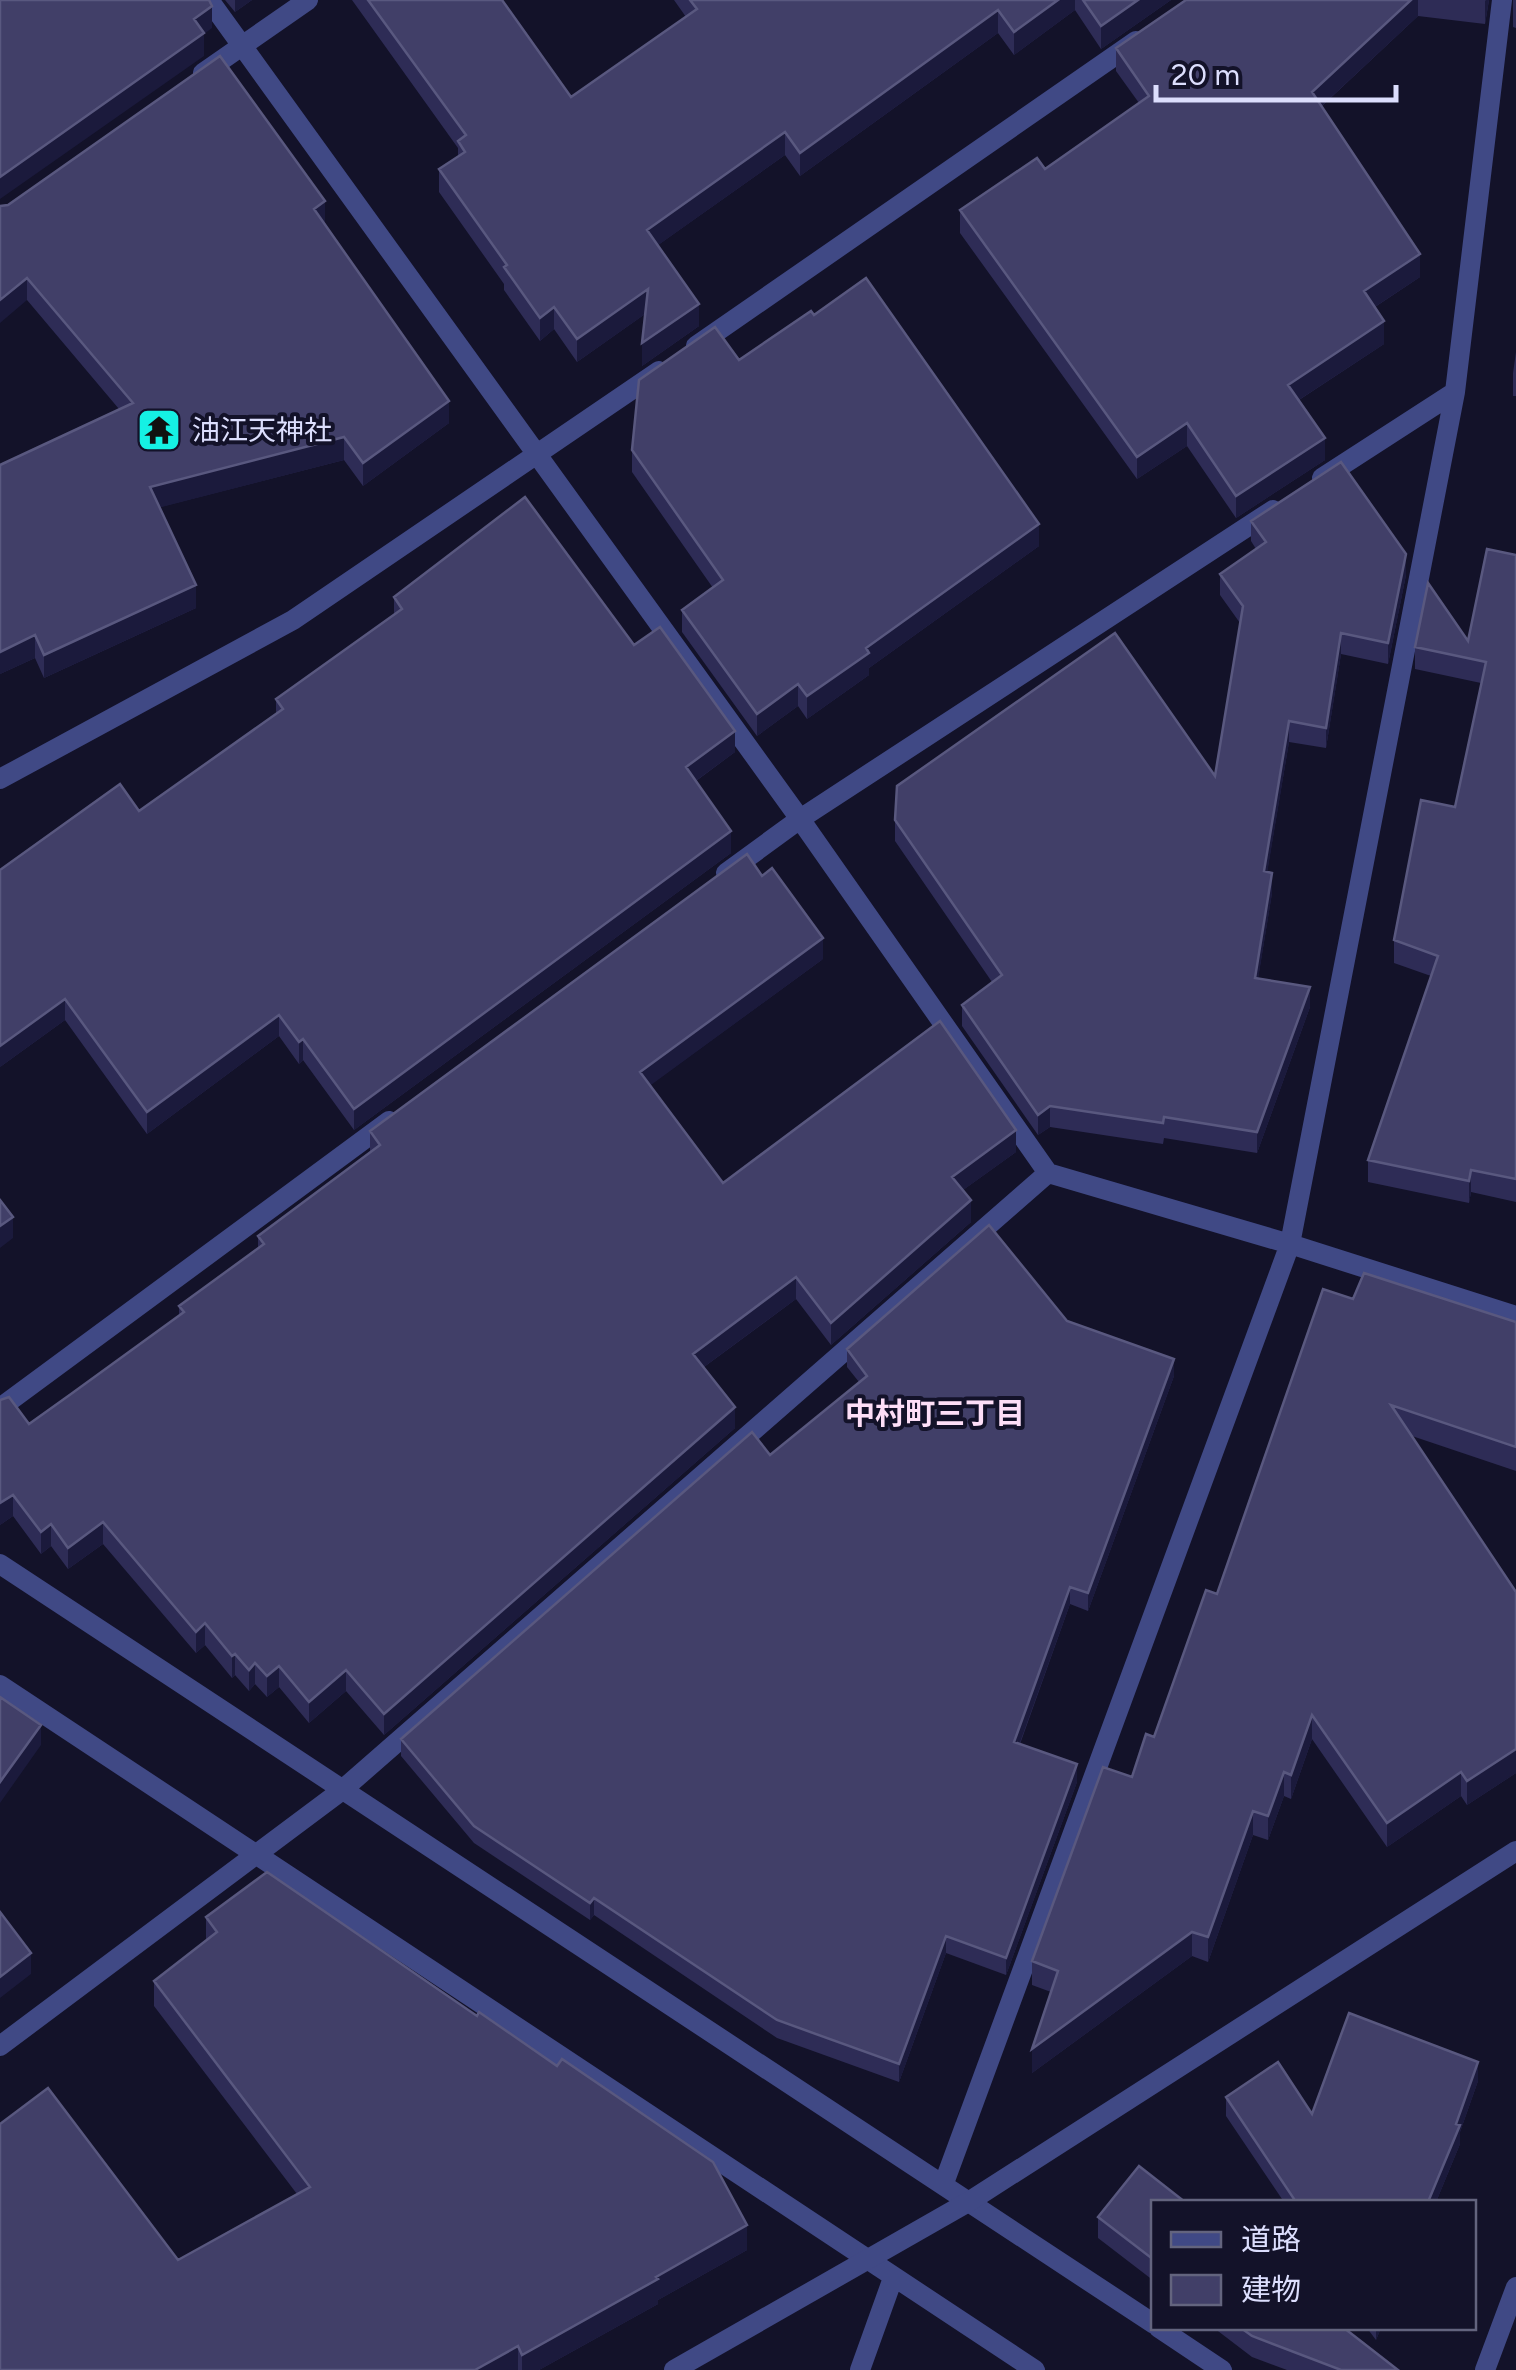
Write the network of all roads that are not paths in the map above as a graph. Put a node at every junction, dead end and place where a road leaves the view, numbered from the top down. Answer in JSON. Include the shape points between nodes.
{"nodes":[{"id":1,"x":208,"y":0,"type":"edge"},
{"id":2,"x":308,"y":0,"type":"edge"},
{"id":3,"x":1502,"y":0,"type":"edge"},
{"id":4,"x":1146,"y":34,"type":"edge"},
{"id":5,"x":241,"y":46,"type":"junction"},
{"id":6,"x":193,"y":80,"type":"edge"},
{"id":7,"x":1454,"y":392,"type":"junction"},
{"id":8,"x":538,"y":455,"type":"junction"},
{"id":9,"x":0,"y":779,"type":"edge"},
{"id":10,"x":800,"y":819,"type":"junction"},
{"id":11,"x":706,"y":888,"type":"edge"},
{"id":12,"x":407,"y":1108,"type":"edge"},
{"id":13,"x":1048,"y":1172,"type":"junction"},
{"id":14,"x":1290,"y":1244,"type":"junction"},
{"id":15,"x":1516,"y":1316,"type":"edge"},
{"id":16,"x":0,"y":1408,"type":"edge"},
{"id":17,"x":0,"y":1564,"type":"edge"},
{"id":18,"x":0,"y":1684,"type":"edge"},
{"id":19,"x":341,"y":1791,"type":"junction"},
{"id":20,"x":1516,"y":1852,"type":"edge"},
{"id":21,"x":260,"y":1854,"type":"junction"},
{"id":22,"x":0,"y":2046,"type":"edge"},
{"id":23,"x":944,"y":2183,"type":"junction"},
{"id":24,"x":970,"y":2201,"type":"junction"},
{"id":25,"x":865,"y":2260,"type":"junction"},
{"id":26,"x":894,"y":2278,"type":"junction"},
{"id":27,"x":1516,"y":2288,"type":"edge"},
{"id":28,"x":1151,"y":2323,"type":"edge"},
{"id":29,"x":1162,"y":2330,"type":"edge"},
{"id":30,"x":674,"y":2370,"type":"edge"},
{"id":31,"x":860,"y":2370,"type":"edge"},
{"id":32,"x":1034,"y":2370,"type":"edge"},
{"id":33,"x":1222,"y":2370,"type":"edge"},
{"id":34,"x":1485,"y":2370,"type":"edge"}],
"edges":[{"from":1,"to":5,"type":"street"},
{"from":2,"to":5,"type":"street"},
{"from":3,"to":7,"type":"street"},
{"from":4,"to":8,"type":"street"},
{"from":5,"to":6,"type":"street"},
{"from":5,"to":8,"type":"street"},
{"from":7,"to":10,"type":"street"},
{"from":7,"to":14,"type":"street"},
{"from":8,"to":9,"type":"street","via":[[293,620]]},
{"from":8,"to":10,"type":"street"},
{"from":10,"to":11,"type":"street"},
{"from":10,"to":13,"type":"street"},
{"from":12,"to":16,"type":"street"},
{"from":13,"to":14,"type":"street"},
{"from":13,"to":19,"type":"street"},
{"from":14,"to":15,"type":"street"},
{"from":14,"to":23,"type":"street"},
{"from":17,"to":19,"type":"street"},
{"from":18,"to":21,"type":"street"},
{"from":19,"to":21,"type":"street"},
{"from":19,"to":23,"type":"street"},
{"from":20,"to":24,"type":"street"},
{"from":21,"to":22,"type":"street"},
{"from":21,"to":25,"type":"street"},
{"from":23,"to":24,"type":"street"},
{"from":24,"to":25,"type":"street"},
{"from":24,"to":28,"type":"street"},
{"from":25,"to":26,"type":"street"},
{"from":25,"to":30,"type":"street"},
{"from":26,"to":31,"type":"street"},
{"from":26,"to":32,"type":"street"},
{"from":27,"to":34,"type":"street"},
{"from":29,"to":33,"type":"street"}]}
